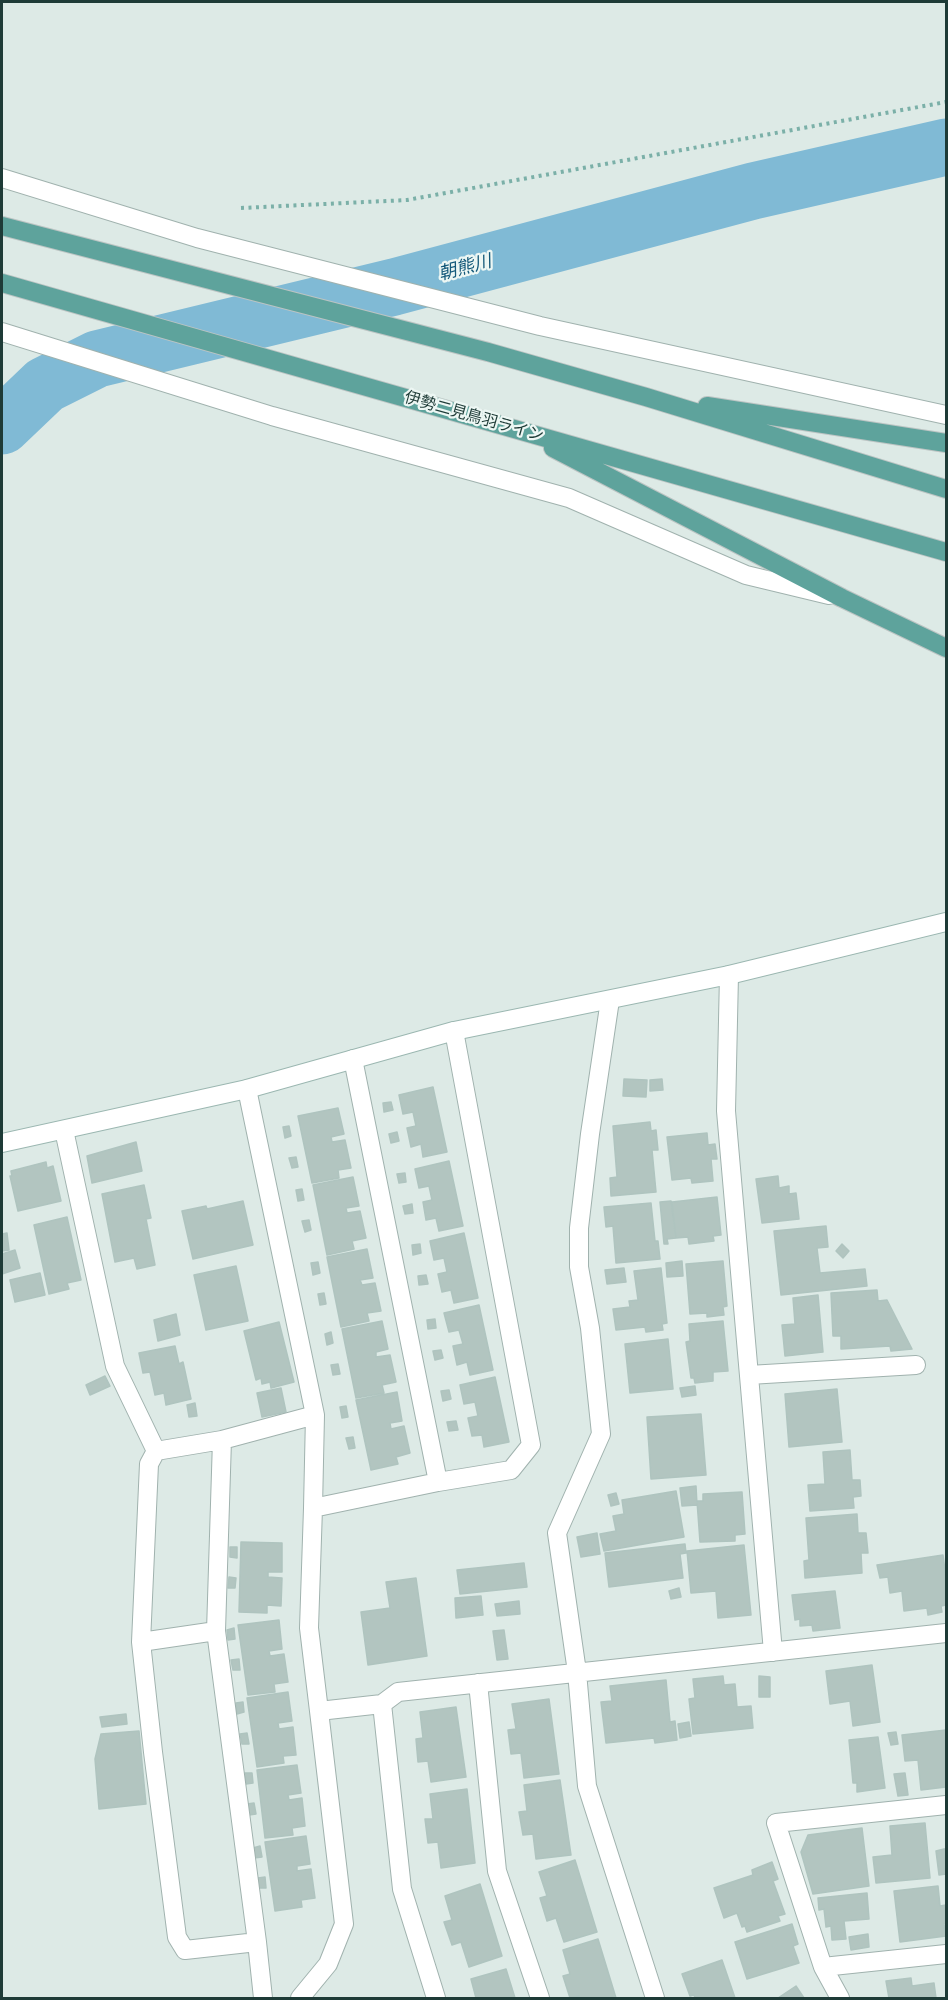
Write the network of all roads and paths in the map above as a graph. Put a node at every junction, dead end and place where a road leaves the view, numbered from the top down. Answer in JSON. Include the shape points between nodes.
{"nodes":[{"id":1,"x":946,"y":102,"type":"edge"},
{"id":2,"x":2,"y":178,"type":"edge"},
{"id":3,"x":242,"y":208,"type":"dead end"},
{"id":4,"x":2,"y":226,"type":"edge"},
{"id":5,"x":2,"y":283,"type":"edge"},
{"id":6,"x":2,"y":332,"type":"edge"},
{"id":7,"x":646,"y":397,"type":"junction"},
{"id":8,"x":946,"y":415,"type":"edge"},
{"id":9,"x":517,"y":430,"type":"junction"},
{"id":10,"x":946,"y":443,"type":"edge"},
{"id":11,"x":946,"y":489,"type":"edge"},
{"id":12,"x":946,"y":552,"type":"edge"},
{"id":13,"x":842,"y":598,"type":"junction"},
{"id":14,"x":946,"y":648,"type":"edge"},
{"id":15,"x":946,"y":922,"type":"edge"},
{"id":16,"x":729,"y":975,"type":"junction"},
{"id":17,"x":610,"y":1000,"type":"junction"},
{"id":18,"x":454,"y":1031,"type":"junction"},
{"id":19,"x":353,"y":1059,"type":"junction"},
{"id":20,"x":247,"y":1089,"type":"junction"},
{"id":21,"x":64,"y":1130,"type":"junction"},
{"id":22,"x":2,"y":1143,"type":"edge"},
{"id":23,"x":916,"y":1365,"type":"dead end"},
{"id":24,"x":749,"y":1375,"type":"junction"},
{"id":25,"x":315,"y":1415,"type":"junction"},
{"id":26,"x":222,"y":1440,"type":"junction"},
{"id":27,"x":156,"y":1451,"type":"junction"},
{"id":28,"x":438,"y":1482,"type":"junction"},
{"id":29,"x":313,"y":1508,"type":"junction"},
{"id":30,"x":216,"y":1631,"type":"junction"},
{"id":31,"x":946,"y":1633,"type":"edge"},
{"id":32,"x":141,"y":1642,"type":"junction"},
{"id":33,"x":773,"y":1652,"type":"junction"},
{"id":34,"x":577,"y":1672,"type":"junction"},
{"id":35,"x":477,"y":1683,"type":"junction"},
{"id":36,"x":382,"y":1704,"type":"junction"},
{"id":37,"x":319,"y":1711,"type":"junction"},
{"id":38,"x":946,"y":1804,"type":"edge"},
{"id":39,"x":256,"y":1942,"type":"junction"},
{"id":40,"x":946,"y":1953,"type":"edge"},
{"id":41,"x":823,"y":1966,"type":"junction"},
{"id":42,"x":263,"y":1998,"type":"edge"},
{"id":43,"x":300,"y":1998,"type":"edge"},
{"id":44,"x":436,"y":1998,"type":"edge"},
{"id":45,"x":540,"y":1998,"type":"edge"},
{"id":46,"x":656,"y":1998,"type":"edge"},
{"id":47,"x":840,"y":1998,"type":"edge"}],
"edges":[{"from":1,"to":3,"type":"path","via":[[407,200]]},
{"from":2,"to":8,"type":"street","via":[[197,238],[540,326]]},
{"from":4,"to":7,"type":"main road"},
{"from":5,"to":9,"type":"main road","name":"伊勢二見鳥羽ライン"},
{"from":6,"to":13,"type":"street","via":[[272,416],[569,498],[746,575]]},
{"from":7,"to":10,"type":"main road"},
{"from":7,"to":11,"type":"main road"},
{"from":9,"to":12,"type":"main road","name":"伊勢二見鳥羽ライン"},
{"from":9,"to":13,"type":"main road"},
{"from":13,"to":14,"type":"main road"},
{"from":15,"to":16,"type":"street"},
{"from":16,"to":17,"type":"street"},
{"from":16,"to":24,"type":"street","via":[[726,1111]]},
{"from":17,"to":18,"type":"street"},
{"from":17,"to":34,"type":"street","via":[[579,1228],[579,1267],[601,1434],[557,1533]]},
{"from":18,"to":19,"type":"street"},
{"from":18,"to":28,"type":"street","via":[[531,1445],[511,1470]]},
{"from":19,"to":20,"type":"street"},
{"from":19,"to":28,"type":"street"},
{"from":20,"to":21,"type":"street"},
{"from":20,"to":25,"type":"street"},
{"from":21,"to":22,"type":"street"},
{"from":21,"to":27,"type":"street","via":[[115,1366]]},
{"from":23,"to":24,"type":"street"},
{"from":24,"to":33,"type":"street"},
{"from":25,"to":26,"type":"street"},
{"from":25,"to":29,"type":"street"},
{"from":26,"to":27,"type":"street"},
{"from":26,"to":30,"type":"street"},
{"from":27,"to":32,"type":"street","via":[[149,1464]]},
{"from":28,"to":29,"type":"street"},
{"from":29,"to":37,"type":"street","via":[[309,1628]]},
{"from":30,"to":32,"type":"street"},
{"from":30,"to":39,"type":"street"},
{"from":31,"to":33,"type":"street"},
{"from":32,"to":39,"type":"street","via":[[177,1937],[185,1950]]},
{"from":33,"to":34,"type":"street"},
{"from":34,"to":35,"type":"street"},
{"from":34,"to":46,"type":"street","via":[[587,1786]]},
{"from":35,"to":36,"type":"street","via":[[398,1692]]},
{"from":35,"to":45,"type":"street","via":[[497,1871]]},
{"from":36,"to":37,"type":"street"},
{"from":36,"to":44,"type":"street","via":[[402,1889]]},
{"from":37,"to":43,"type":"street","via":[[344,1924],[328,1964]]},
{"from":38,"to":41,"type":"street","via":[[777,1823]]},
{"from":39,"to":42,"type":"street"},
{"from":40,"to":41,"type":"street"},
{"from":41,"to":47,"type":"street"}]}
